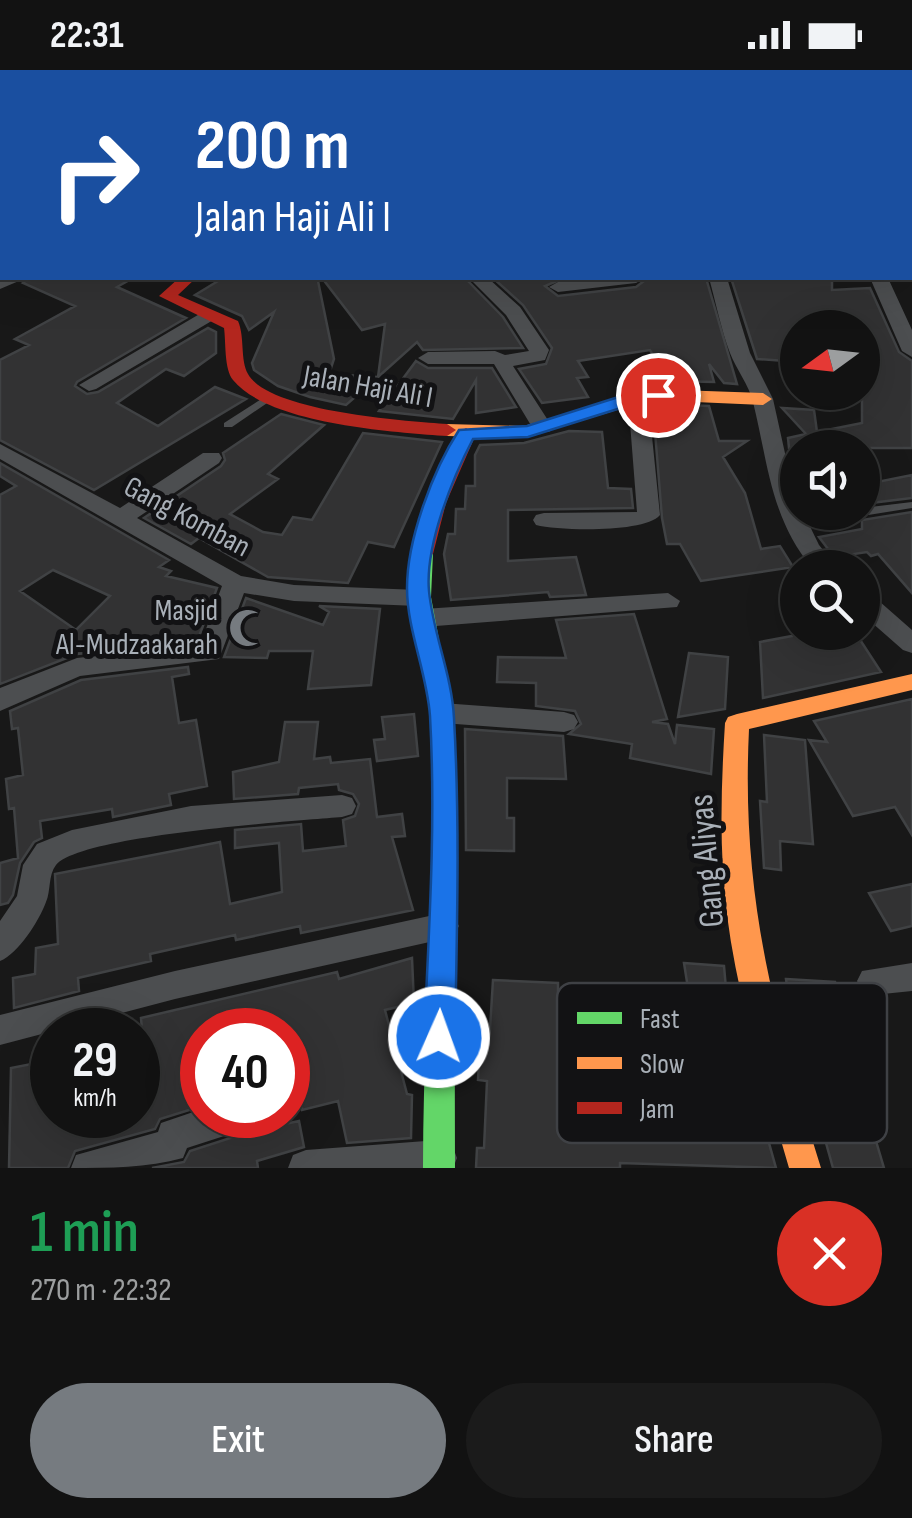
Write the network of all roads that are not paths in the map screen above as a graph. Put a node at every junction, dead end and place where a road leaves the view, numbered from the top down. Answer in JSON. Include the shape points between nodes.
{"nodes":[{"id":1,"x":186,"y":280,"type":"edge"},
{"id":2,"x":481,"y":280,"type":"edge"},
{"id":3,"x":616,"y":280,"type":"edge"},
{"id":4,"x":719,"y":280,"type":"edge"},
{"id":5,"x":880,"y":280,"type":"edge"},
{"id":6,"x":558,"y":286,"type":"dead end"},
{"id":7,"x":208,"y":315,"type":"junction"},
{"id":8,"x":912,"y":351,"type":"edge"},
{"id":9,"x":428,"y":358,"type":"dead end"},
{"id":10,"x":504,"y":362,"type":"junction"},
{"id":11,"x":89,"y":384,"type":"dead end"},
{"id":12,"x":269,"y":397,"type":"junction"},
{"id":13,"x":638,"y":397,"type":"junction"},
{"id":14,"x":763,"y":399,"type":"junction"},
{"id":15,"x":228,"y":425,"type":"dead end"},
{"id":16,"x":542,"y":428,"type":"junction"},
{"id":17,"x":466,"y":434,"type":"junction"},
{"id":18,"x":0,"y":450,"type":"edge"},
{"id":19,"x":211,"y":458,"type":"dead end"},
{"id":20,"x":780,"y":472,"type":"edge"},
{"id":21,"x":912,"y":504,"type":"edge"},
{"id":22,"x":880,"y":509,"type":"edge"},
{"id":23,"x":120,"y":519,"type":"junction"},
{"id":24,"x":544,"y":520,"type":"dead end"},
{"id":25,"x":235,"y":583,"type":"junction"},
{"id":26,"x":668,"y":601,"type":"dead end"},
{"id":27,"x":421,"y":608,"type":"junction"},
{"id":28,"x":880,"y":616,"type":"edge"},
{"id":29,"x":912,"y":644,"type":"edge"},
{"id":30,"x":912,"y":682,"type":"edge"},
{"id":31,"x":0,"y":700,"type":"edge"},
{"id":32,"x":442,"y":713,"type":"junction"},
{"id":33,"x":564,"y":722,"type":"dead end"},
{"id":34,"x":342,"y":806,"type":"dead end"},
{"id":35,"x":443,"y":926,"type":"junction"},
{"id":36,"x":3,"y":935,"type":"edge"},
{"id":37,"x":912,"y":978,"type":"edge"},
{"id":38,"x":873,"y":981,"type":"dead end"},
{"id":39,"x":757,"y":983,"type":"edge"},
{"id":40,"x":0,"y":1030,"type":"edge"},
{"id":41,"x":180,"y":1133,"type":"edge"},
{"id":42,"x":798,"y":1143,"type":"edge"},
{"id":43,"x":439,"y":1163,"type":"edge"},
{"id":44,"x":89,"y":1168,"type":"edge"},
{"id":45,"x":306,"y":1168,"type":"edge"},
{"id":46,"x":805,"y":1168,"type":"edge"}],
"edges":[{"from":1,"to":7,"type":"street","name":"Jalan Haji Ali I","via":[[166,296]]},
{"from":2,"to":10,"type":"street","via":[[514,311],[540,350],[538,356]]},
{"from":3,"to":6,"type":"street"},
{"from":4,"to":14,"type":"street","via":[[740,354]]},
{"from":5,"to":8,"type":"street"},
{"from":7,"to":11,"type":"street"},
{"from":7,"to":12,"type":"street","name":"Jalan Haji Ali I","via":[[232,325],[236,369]]},
{"from":9,"to":10,"type":"street"},
{"from":10,"to":16,"type":"street"},
{"from":12,"to":15,"type":"lane"},
{"from":12,"to":17,"type":"street","name":"Jalan Haji Ali I","via":[[326,414]]},
{"from":13,"to":14,"type":"street","name":"Jalan Haji Ali I"},
{"from":13,"to":16,"type":"street","name":"Jalan Haji Ali I"},
{"from":13,"to":24,"type":"street","via":[[649,515]]},
{"from":14,"to":20,"type":"street"},
{"from":16,"to":17,"type":"street","name":"Jalan Haji Ali I"},
{"from":17,"to":27,"type":"street","via":[[435,506],[421,563]]},
{"from":18,"to":23,"type":"street","name":"Gang Komban"},
{"from":19,"to":23,"type":"street"},
{"from":21,"to":22,"type":"lane"},
{"from":23,"to":25,"type":"street","name":"Gang Komban"},
{"from":25,"to":27,"type":"street","name":"Gang Komban"},
{"from":25,"to":31,"type":"street","via":[[210,653],[76,667]]},
{"from":26,"to":27,"type":"street","name":"Gang Komban"},
{"from":27,"to":32,"type":"street"},
{"from":28,"to":29,"type":"street"},
{"from":30,"to":39,"type":"street","name":"Gang Aliyas","via":[[737,722],[734,840]]},
{"from":32,"to":33,"type":"street"},
{"from":32,"to":35,"type":"street"},
{"from":34,"to":36,"type":"street","via":[[191,818],[72,842],[38,864],[32,900]]},
{"from":35,"to":40,"type":"street"},
{"from":35,"to":43,"type":"street"},
{"from":37,"to":38,"type":"street"},
{"from":41,"to":44,"type":"street","via":[[170,1146]]},
{"from":42,"to":46,"type":"street","name":"Gang Aliyas"},
{"from":43,"to":45,"type":"street"}]}
